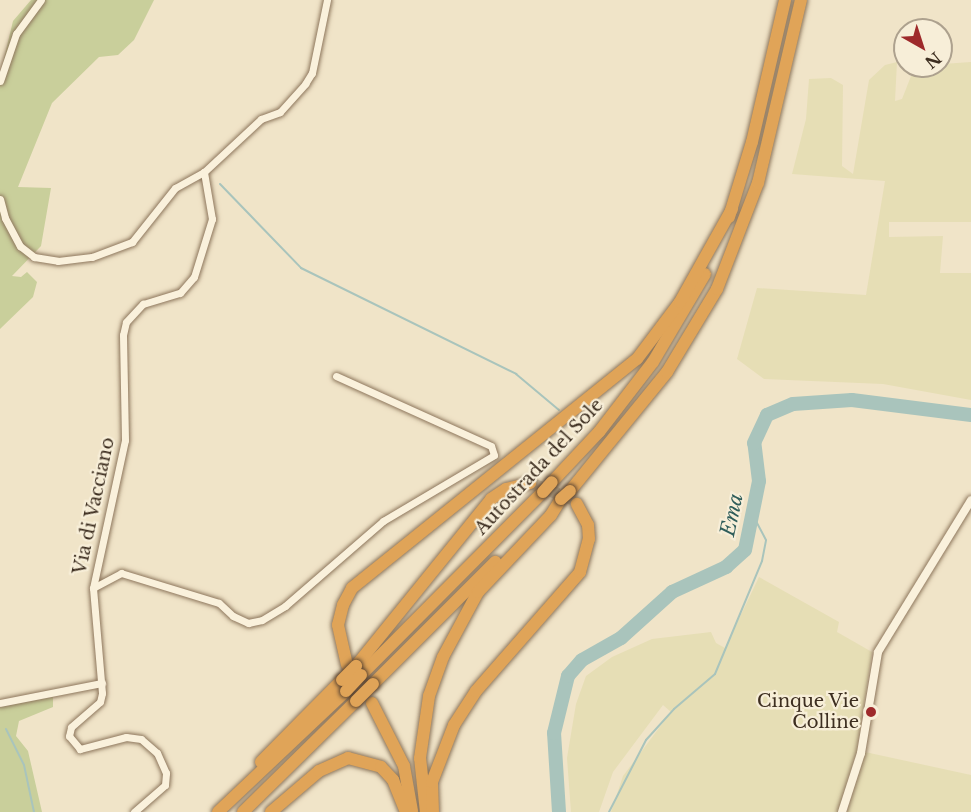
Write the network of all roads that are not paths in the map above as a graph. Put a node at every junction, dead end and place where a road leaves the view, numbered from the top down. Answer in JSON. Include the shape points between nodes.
{"nodes":[{"id":1,"x":41,"y":0,"type":"edge"},
{"id":2,"x":327,"y":0,"type":"edge"},
{"id":3,"x":784,"y":0,"type":"edge"},
{"id":4,"x":801,"y":0,"type":"edge"},
{"id":5,"x":0,"y":81,"type":"edge"},
{"id":6,"x":204,"y":172,"type":"junction"},
{"id":7,"x":0,"y":199,"type":"edge"},
{"id":8,"x":732,"y":209,"type":"junction"},
{"id":9,"x":336,"y":376,"type":"dead end"},
{"id":10,"x":531,"y":483,"type":"tunnel mouth"},
{"id":11,"x":566,"y":495,"type":"junction"},
{"id":12,"x":971,"y":500,"type":"edge"},
{"id":13,"x":578,"y":504,"type":"dead end"},
{"id":14,"x":93,"y":588,"type":"junction"},
{"id":15,"x":355,"y":669,"type":"junction"},
{"id":16,"x":102,"y":683,"type":"junction"},
{"id":17,"x":0,"y":703,"type":"edge"},
{"id":18,"x":372,"y":704,"type":"dead end"},
{"id":19,"x":134,"y":812,"type":"edge"},
{"id":20,"x":218,"y":812,"type":"edge"},
{"id":21,"x":243,"y":812,"type":"edge"},
{"id":22,"x":271,"y":812,"type":"edge"},
{"id":23,"x":406,"y":812,"type":"edge"},
{"id":24,"x":412,"y":812,"type":"edge"},
{"id":25,"x":426,"y":812,"type":"edge"},
{"id":26,"x":433,"y":812,"type":"edge"},
{"id":27,"x":842,"y":812,"type":"edge"}],
"edges":[{"from":1,"to":5,"type":"street","via":[[16,34]]},
{"from":2,"to":6,"type":"street","via":[[312,73],[305,84],[280,112],[254,124]]},
{"from":3,"to":8,"type":"highway","name":"Autostrada del Sole","via":[[752,142]]},
{"from":4,"to":11,"type":"highway","name":"Autostrada del Sole","via":[[758,183],[717,288],[667,372]]},
{"from":6,"to":7,"type":"street","via":[[175,188],[132,242],[92,257],[58,261],[34,257],[20,246]]},
{"from":6,"to":14,"type":"street","name":"Via di Vacciano","via":[[212,219],[194,277],[180,293],[143,304],[126,322],[125,440]]},
{"from":8,"to":15,"type":"highway","name":"Autostrada del Sole","via":[[717,248],[669,339],[621,405],[548,487]]},
{"from":8,"to":15,"type":"highway","via":[[675,310],[637,359],[352,588],[340,612],[338,630]]},
{"from":9,"to":14,"type":"street","via":[[491,446],[494,455],[382,521],[285,606],[262,620],[248,623],[219,603],[120,573]]},
{"from":10,"to":15,"type":"highway","via":[[506,489],[491,499]]},
{"from":11,"to":21,"type":"highway","name":"Autostrada del Sole","bridge":true},
{"from":11,"to":25,"type":"highway","via":[[552,515],[478,592],[443,657],[429,696],[420,758]]},
{"from":12,"to":27,"type":"street","via":[[878,652],[861,753]]},
{"from":13,"to":26,"type":"highway","via":[[589,539],[588,555],[580,572],[483,683],[454,725],[432,782]]},
{"from":14,"to":16,"type":"street","name":"Via di Vacciano"},
{"from":15,"to":20,"type":"highway","name":"Autostrada del Sole","bridge":true,"via":[[249,785]]},
{"from":16,"to":17,"type":"street"},
{"from":16,"to":19,"type":"street","name":"Via di Vacciano","via":[[100,702],[71,727],[69,736],[80,748],[126,737],[141,739],[157,753],[166,772],[165,785]]},
{"from":18,"to":24,"type":"highway","via":[[404,766]]},
{"from":22,"to":23,"type":"highway","via":[[319,771],[348,758],[381,767],[393,780]]}]}
